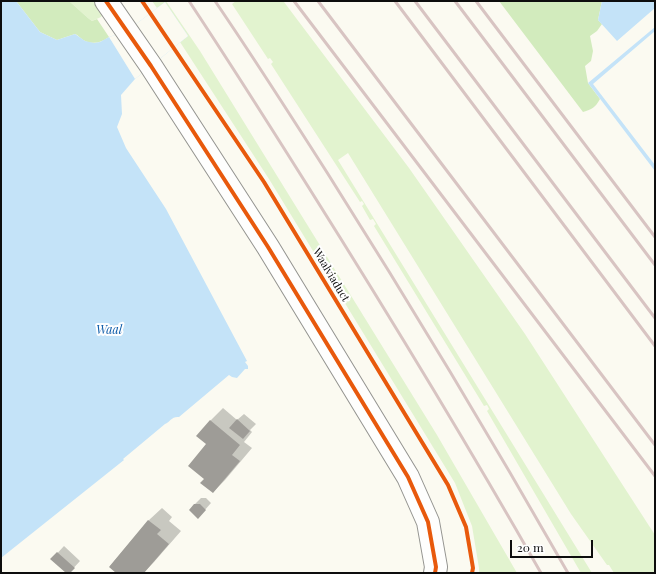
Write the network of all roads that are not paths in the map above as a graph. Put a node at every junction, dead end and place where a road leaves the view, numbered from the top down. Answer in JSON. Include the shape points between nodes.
{"nodes":[{"id":1,"x":106,"y":1,"type":"edge"},
{"id":2,"x":435,"y":573,"type":"edge"}],
"edges":[{"from":1,"to":2,"type":"street","via":[[268,247],[408,476],[428,522]]}]}
